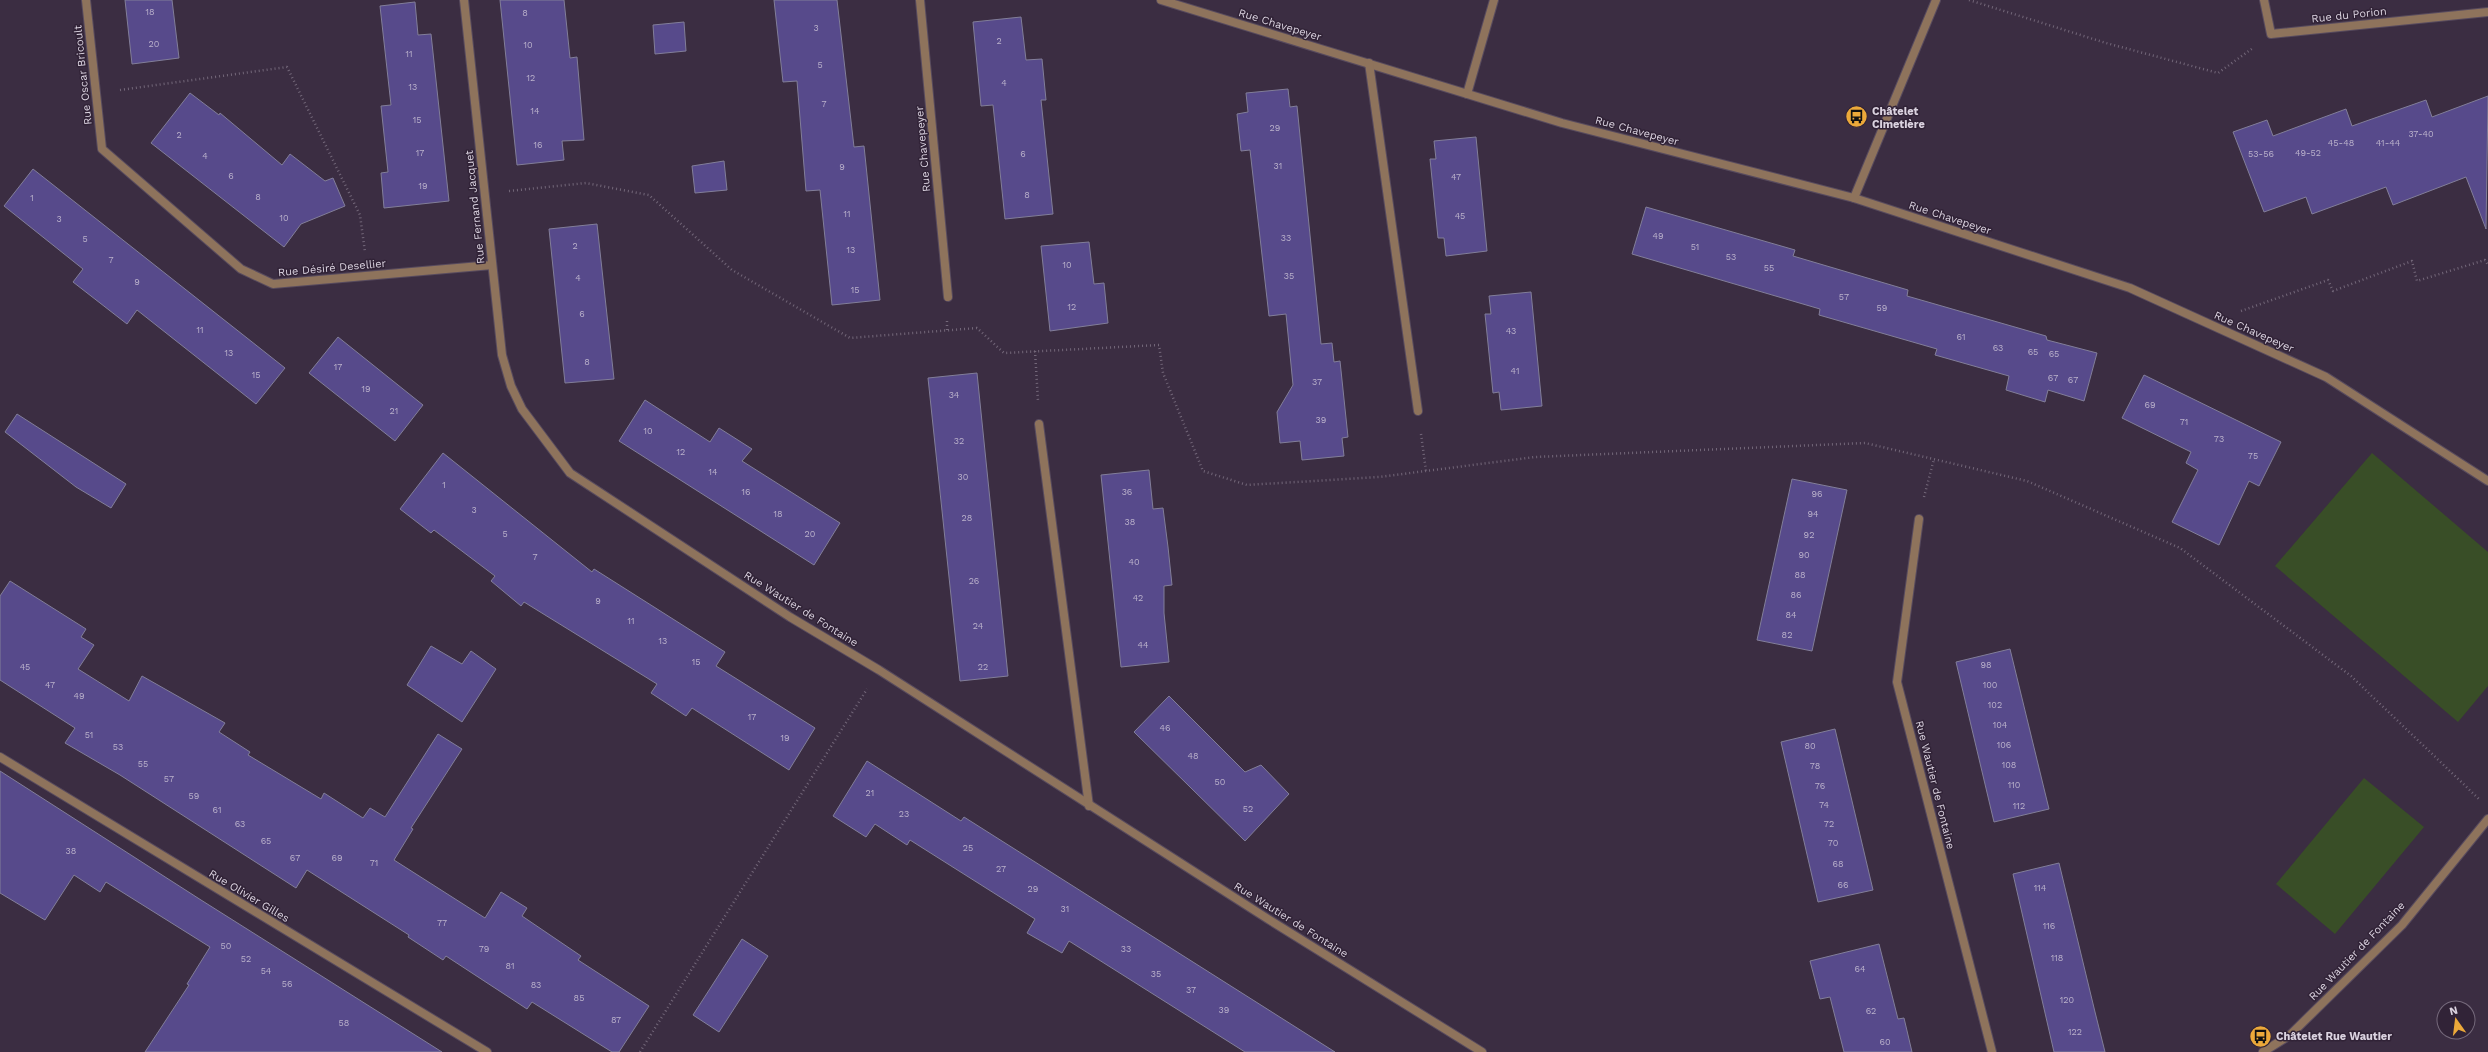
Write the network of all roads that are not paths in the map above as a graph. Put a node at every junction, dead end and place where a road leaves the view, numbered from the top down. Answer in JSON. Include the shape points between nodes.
{"nodes":[{"id":1,"x":86,"y":0,"type":"edge"},
{"id":2,"x":464,"y":0,"type":"edge"},
{"id":3,"x":920,"y":0,"type":"edge"},
{"id":4,"x":1161,"y":0,"type":"edge"},
{"id":5,"x":1494,"y":0,"type":"edge"},
{"id":6,"x":1936,"y":0,"type":"edge"},
{"id":7,"x":2264,"y":0,"type":"edge"},
{"id":8,"x":2488,"y":12,"type":"edge"},
{"id":9,"x":1369,"y":63,"type":"junction"},
{"id":10,"x":1467,"y":94,"type":"junction"},
{"id":11,"x":102,"y":149,"type":"joint"},
{"id":12,"x":1854,"y":198,"type":"junction"},
{"id":13,"x":492,"y":265,"type":"junction"},
{"id":14,"x":948,"y":297,"type":"dead end"},
{"id":15,"x":522,"y":409,"type":"joint"},
{"id":16,"x":1418,"y":411,"type":"road end"},
{"id":17,"x":1039,"y":424,"type":"road end"},
{"id":18,"x":2488,"y":481,"type":"edge"},
{"id":19,"x":1919,"y":519,"type":"road end"},
{"id":20,"x":0,"y":757,"type":"edge"},
{"id":21,"x":1089,"y":806,"type":"junction"},
{"id":22,"x":2488,"y":819,"type":"edge"},
{"id":23,"x":487,"y":1052,"type":"edge"},
{"id":24,"x":1482,"y":1052,"type":"edge"},
{"id":25,"x":1992,"y":1052,"type":"edge"},
{"id":26,"x":2263,"y":1052,"type":"edge"}],
"edges":[{"from":1,"to":11,"type":"street","name":"Rue Oscar Bricoult"},
{"from":2,"to":13,"type":"street","name":"Rue Fernand Jacquet"},
{"from":3,"to":14,"type":"street","name":"Rue Chavepeyer"},
{"from":4,"to":9,"type":"street","name":"Rue Chavepeyer"},
{"from":5,"to":10,"type":"street"},
{"from":6,"to":12,"type":"street"},
{"from":7,"to":8,"type":"street","name":"Rue du Porion","via":[[2271,34]]},
{"from":9,"to":10,"type":"street","name":"Rue Chavepeyer"},
{"from":9,"to":16,"type":"street"},
{"from":10,"to":12,"type":"street","name":"Rue Chavepeyer","via":[[1562,123]]},
{"from":11,"to":13,"type":"street","name":"Rue Désiré Desellier","via":[[241,269],[273,284]]},
{"from":12,"to":18,"type":"street","name":"Rue Chavepeyer","via":[[2130,288],[2326,377]]},
{"from":13,"to":15,"type":"street","name":"Rue Fernand Jacquet","via":[[502,355],[511,386]]},
{"from":15,"to":21,"type":"street","name":"Rue Wautier de Fontaine","via":[[570,473],[790,617],[879,670]]},
{"from":17,"to":21,"type":"street"},
{"from":19,"to":25,"type":"street","name":"Rue Wautier de Fontaine","via":[[1897,682]]},
{"from":20,"to":23,"type":"street","name":"Rue Olivier Gilles"},
{"from":21,"to":24,"type":"street","name":"Rue Wautier de Fontaine"},
{"from":22,"to":26,"type":"street","name":"Rue Wautier de Fontaine","via":[[2402,924],[2290,1034]]}]}
